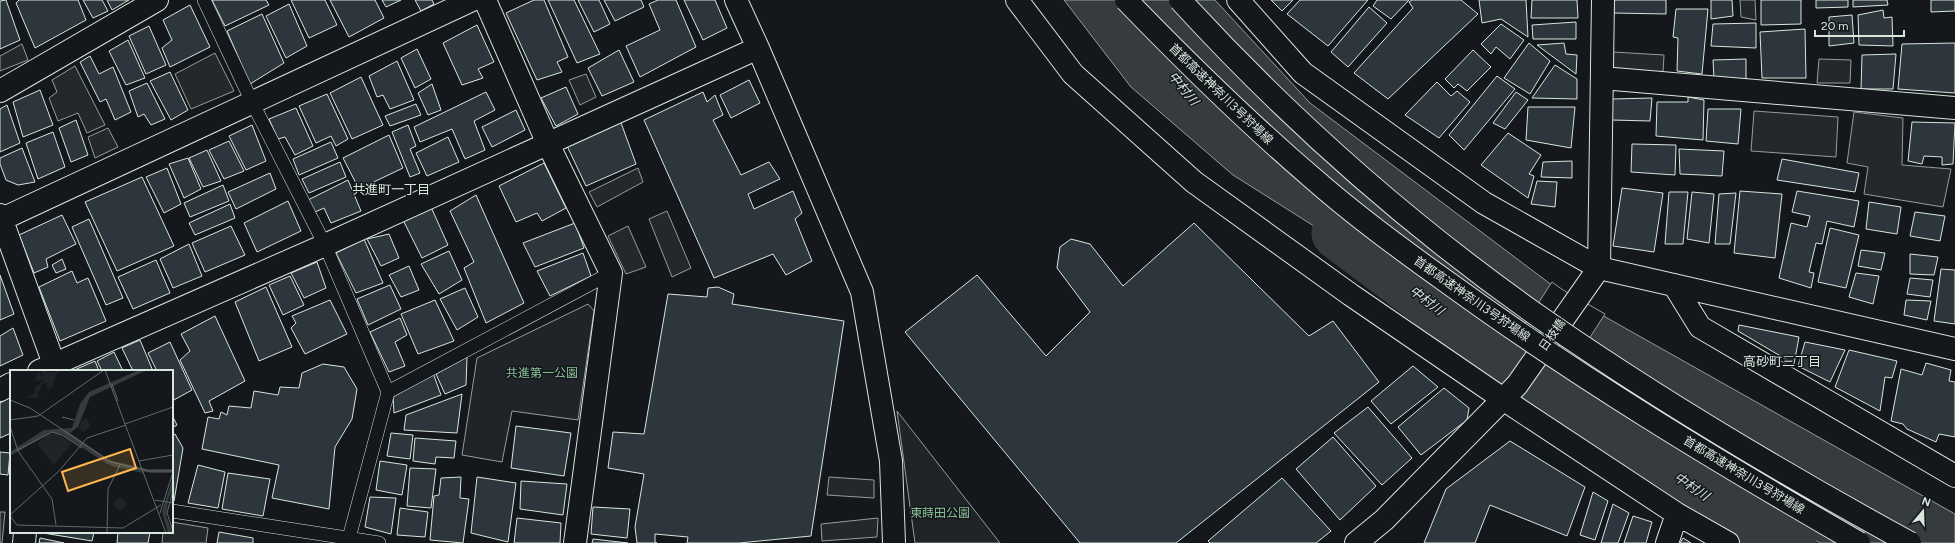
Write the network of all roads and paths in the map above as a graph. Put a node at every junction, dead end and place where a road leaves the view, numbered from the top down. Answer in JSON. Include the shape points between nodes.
{"nodes":[{"id":1,"x":157,"y":0,"type":"edge"},
{"id":2,"x":204,"y":0,"type":"edge"},
{"id":3,"x":472,"y":0,"type":"edge"},
{"id":4,"x":485,"y":0,"type":"edge"},
{"id":5,"x":736,"y":0,"type":"edge"},
{"id":6,"x":1017,"y":0,"type":"edge"},
{"id":7,"x":1126,"y":0,"type":"edge"},
{"id":8,"x":1180,"y":0,"type":"edge"},
{"id":9,"x":1238,"y":0,"type":"edge"},
{"id":10,"x":1603,"y":0,"type":"edge"},
{"id":11,"x":758,"y":48,"type":"junction"},
{"id":12,"x":1602,"y":78,"type":"junction"},
{"id":13,"x":0,"y":91,"type":"edge"},
{"id":14,"x":252,"y":102,"type":"junction"},
{"id":15,"x":1955,"y":108,"type":"edge"},
{"id":16,"x":548,"y":144,"type":"junction"},
{"id":17,"x":0,"y":218,"type":"edge"},
{"id":18,"x":326,"y":245,"type":"junction"},
{"id":19,"x":1599,"y":268,"type":"junction"},
{"id":20,"x":611,"y":273,"type":"junction"},
{"id":21,"x":1674,"y":285,"type":"junction"},
{"id":22,"x":1955,"y":349,"type":"edge"},
{"id":23,"x":49,"y":369,"type":"edge"},
{"id":24,"x":10,"y":385,"type":"edge"},
{"id":25,"x":0,"y":390,"type":"edge"},
{"id":26,"x":388,"y":392,"type":"junction"},
{"id":27,"x":1510,"y":392,"type":"junction"},
{"id":28,"x":1955,"y":476,"type":"edge"},
{"id":29,"x":173,"y":511,"type":"edge"},
{"id":30,"x":1677,"y":514,"type":"junction"},
{"id":31,"x":1384,"y":520,"type":"junction"},
{"id":32,"x":25,"y":533,"type":"edge"},
{"id":33,"x":349,"y":538,"type":"junction"},
{"id":34,"x":24,"y":543,"type":"edge"},
{"id":35,"x":379,"y":543,"type":"edge"},
{"id":36,"x":575,"y":543,"type":"edge"},
{"id":37,"x":894,"y":543,"type":"edge"},
{"id":38,"x":1356,"y":543,"type":"edge"},
{"id":39,"x":1374,"y":543,"type":"edge"},
{"id":40,"x":1667,"y":543,"type":"edge"},
{"id":41,"x":1728,"y":543,"type":"edge"},
{"id":42,"x":1860,"y":543,"type":"edge"},
{"id":43,"x":1910,"y":543,"type":"edge"}],
"edges":[{"from":1,"to":13,"type":"main road"},
{"from":2,"to":14,"type":"lane"},
{"from":3,"to":14,"type":"main road"},
{"from":4,"to":16,"type":"main road"},
{"from":5,"to":11,"type":"main road"},
{"from":6,"to":27,"type":"main road","via":[[1073,74],[1194,182],[1351,295]]},
{"from":7,"to":42,"type":"main road","name":"首都高速神奈川3号狩場線","bridge":true,"via":[[1196,72],[1262,134],[1317,183],[1397,246],[1495,317],[1620,401],[1746,478]]},
{"from":8,"to":43,"type":"main road","name":"首都高速神奈川3号狩場線","bridge":true,"via":[[1259,84],[1360,176],[1454,254],[1541,318],[1639,383],[1729,439]]},
{"from":9,"to":19,"type":"main road","via":[[1303,73],[1484,203]]},
{"from":10,"to":12,"type":"main road"},
{"from":11,"to":16,"type":"main road"},
{"from":11,"to":37,"type":"main road","via":[[862,292],[891,461]]},
{"from":12,"to":15,"type":"main road"},
{"from":12,"to":19,"type":"main road"},
{"from":14,"to":17,"type":"main road"},
{"from":14,"to":18,"type":"lane"},
{"from":16,"to":18,"type":"main road"},
{"from":16,"to":20,"type":"main road"},
{"from":17,"to":23,"type":"main road"},
{"from":18,"to":23,"type":"main road"},
{"from":18,"to":26,"type":"lane"},
{"from":19,"to":21,"type":"main road"},
{"from":19,"to":27,"type":"main road","name":"日枝橋","bridge":true},
{"from":20,"to":26,"type":"lane"},
{"from":20,"to":36,"type":"main road"},
{"from":21,"to":22,"type":"main road"},
{"from":21,"to":28,"type":"main road","via":[[1700,327]]},
{"from":24,"to":25,"type":"main road"},
{"from":26,"to":33,"type":"lane"},
{"from":27,"to":30,"type":"main road"},
{"from":27,"to":31,"type":"main road","name":"日枝橋"},
{"from":29,"to":33,"type":"lane"},
{"from":30,"to":40,"type":"main road"},
{"from":30,"to":41,"type":"main road"},
{"from":31,"to":38,"type":"main road"},
{"from":31,"to":39,"type":"main road"},
{"from":32,"to":34,"type":"main road"},
{"from":33,"to":35,"type":"lane"}]}
